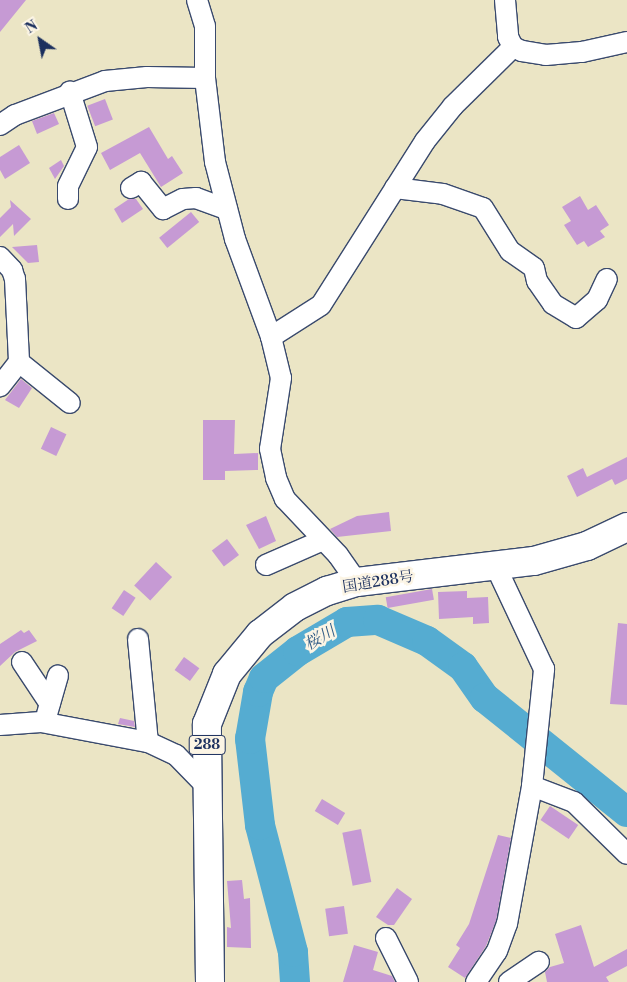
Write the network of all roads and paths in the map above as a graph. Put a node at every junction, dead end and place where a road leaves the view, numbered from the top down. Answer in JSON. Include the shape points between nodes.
{"nodes":[{"id":1,"x":197,"y":0,"type":"edge"},
{"id":2,"x":505,"y":0,"type":"edge"},
{"id":3,"x":627,"y":42,"type":"edge"},
{"id":4,"x":513,"y":47,"type":"junction"},
{"id":5,"x":205,"y":78,"type":"junction"},
{"id":6,"x":70,"y":92,"type":"junction"},
{"id":7,"x":0,"y":125,"type":"edge"},
{"id":8,"x":131,"y":188,"type":"dead end"},
{"id":9,"x":395,"y":188,"type":"junction"},
{"id":10,"x":68,"y":199,"type":"dead end"},
{"id":11,"x":226,"y":209,"type":"junction"},
{"id":12,"x":0,"y":256,"type":"edge"},
{"id":13,"x":607,"y":279,"type":"dead end"},
{"id":14,"x":271,"y":337,"type":"junction"},
{"id":15,"x":19,"y":362,"type":"junction"},
{"id":16,"x":0,"y":386,"type":"edge"},
{"id":17,"x":70,"y":403,"type":"dead end"},
{"id":18,"x":627,"y":527,"type":"edge"},
{"id":19,"x":323,"y":540,"type":"junction"},
{"id":20,"x":266,"y":565,"type":"dead end"},
{"id":21,"x":496,"y":567,"type":"junction"},
{"id":22,"x":357,"y":582,"type":"junction"},
{"id":23,"x":138,"y":638,"type":"dead end"},
{"id":24,"x":22,"y":662,"type":"dead end"},
{"id":25,"x":58,"y":676,"type":"dead end"},
{"id":26,"x":47,"y":714,"type":"junction"},
{"id":27,"x":0,"y":725,"type":"edge"},
{"id":28,"x":148,"y":742,"type":"junction"},
{"id":29,"x":533,"y":784,"type":"junction"},
{"id":30,"x":206,"y":786,"type":"junction"},
{"id":31,"x":627,"y":854,"type":"edge"},
{"id":32,"x":386,"y":938,"type":"dead end"},
{"id":33,"x":539,"y":962,"type":"dead end"},
{"id":34,"x":210,"y":982,"type":"edge"},
{"id":35,"x":408,"y":982,"type":"edge"},
{"id":36,"x":476,"y":982,"type":"edge"},
{"id":37,"x":509,"y":982,"type":"edge"}],
"edges":[{"from":1,"to":5,"type":"street","via":[[205,26]]},
{"from":2,"to":4,"type":"street","via":[[505,29]]},
{"from":3,"to":4,"type":"street","via":[[582,52],[546,54]]},
{"from":4,"to":9,"type":"street","via":[[452,106]]},
{"from":5,"to":6,"type":"street","via":[[147,77],[105,81]]},
{"from":5,"to":11,"type":"street","via":[[215,162]]},
{"from":6,"to":7,"type":"street","via":[[15,115]]},
{"from":6,"to":10,"type":"street","via":[[87,147],[68,186]]},
{"from":8,"to":11,"type":"street","via":[[141,182],[163,209],[183,199],[196,198]]},
{"from":9,"to":13,"type":"street","via":[[443,194],[483,208],[510,251],[534,268],[537,281],[553,304],[576,318],[597,300]]},
{"from":9,"to":14,"type":"street","via":[[321,305]]},
{"from":11,"to":14,"type":"street"},
{"from":12,"to":15,"type":"street","via":[[12,270],[15,280]]},
{"from":14,"to":19,"type":"street","via":[[281,378],[270,449],[276,478],[285,500]]},
{"from":15,"to":16,"type":"street"},
{"from":15,"to":17,"type":"street"},
{"from":18,"to":21,"type":"highway","name":"国道288号","number":"288","via":[[586,546],[534,561]]},
{"from":19,"to":20,"type":"street"},
{"from":19,"to":22,"type":"street"},
{"from":21,"to":22,"type":"highway","name":"国道288号","number":"288"},
{"from":21,"to":29,"type":"street","via":[[544,669]]},
{"from":22,"to":30,"type":"highway","name":"国道288号","number":"288","via":[[327,591],[296,607],[260,634],[240,657],[212,706],[207,724]]},
{"from":23,"to":28,"type":"street"},
{"from":24,"to":26,"type":"street"},
{"from":25,"to":26,"type":"street"},
{"from":26,"to":27,"type":"street"},
{"from":26,"to":28,"type":"street"},
{"from":28,"to":30,"type":"street","via":[[176,755]]},
{"from":29,"to":31,"type":"street","via":[[574,802]]},
{"from":29,"to":36,"type":"street","via":[[507,924],[496,951]]},
{"from":30,"to":34,"type":"highway","name":"国道288号","number":"288"},
{"from":32,"to":35,"type":"street"},
{"from":33,"to":37,"type":"street"}]}
